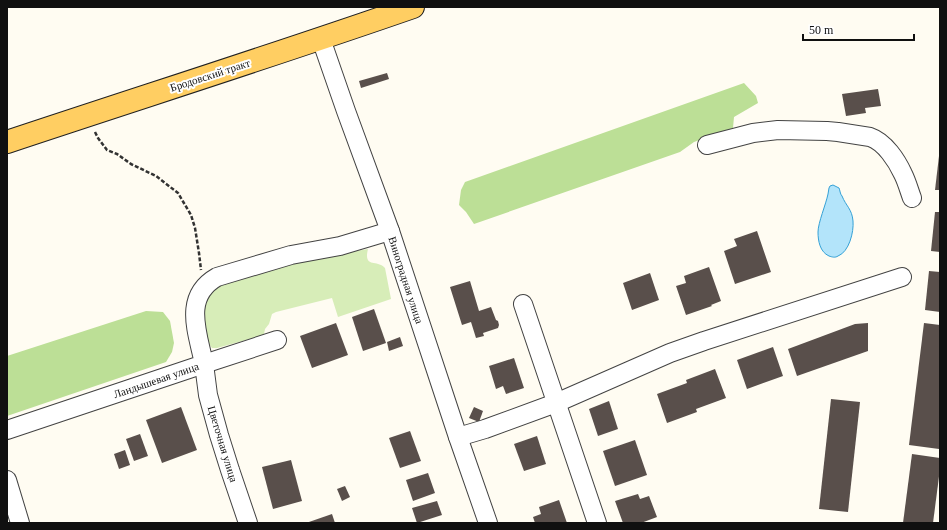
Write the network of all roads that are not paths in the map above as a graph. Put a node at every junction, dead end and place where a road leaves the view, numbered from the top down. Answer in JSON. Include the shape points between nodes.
{"nodes":[{"id":1,"x":413,"y":7,"type":"edge"},
{"id":2,"x":321,"y":39,"type":"junction"},
{"id":3,"x":7,"y":142,"type":"edge"},
{"id":4,"x":707,"y":145,"type":"dead end"},
{"id":5,"x":912,"y":198,"type":"dead end"},
{"id":6,"x":390,"y":231,"type":"junction"},
{"id":7,"x":902,"y":278,"type":"dead end"},
{"id":8,"x":523,"y":304,"type":"dead end"},
{"id":9,"x":277,"y":340,"type":"dead end"},
{"id":10,"x":204,"y":364,"type":"junction"},
{"id":11,"x":556,"y":403,"type":"junction"},
{"id":12,"x":7,"y":430,"type":"edge"},
{"id":13,"x":458,"y":437,"type":"junction"},
{"id":14,"x":7,"y":480,"type":"edge"},
{"id":15,"x":20,"y":523,"type":"edge"},
{"id":16,"x":248,"y":523,"type":"edge"},
{"id":17,"x":488,"y":523,"type":"edge"},
{"id":18,"x":597,"y":523,"type":"edge"}],
"edges":[{"from":1,"to":2,"type":"main road","name":"Бродовский тракт"},
{"from":2,"to":3,"type":"main road","name":"Бродовский тракт"},
{"from":2,"to":6,"type":"street","name":"Виноградная улица"},
{"from":4,"to":5,"type":"street","via":[[753,133],[778,130],[827,131],[870,137],[879,142],[891,155],[904,175]]},
{"from":6,"to":10,"type":"street","name":"Ландышевая улица","via":[[340,246],[291,255],[212,280],[200,293],[195,312]]},
{"from":6,"to":13,"type":"street","name":"Виноградная улица"},
{"from":7,"to":11,"type":"street","via":[[697,343]]},
{"from":8,"to":11,"type":"street"},
{"from":9,"to":10,"type":"street"},
{"from":10,"to":12,"type":"street","name":"Ландышевая улица"},
{"from":10,"to":16,"type":"street","name":"Цветочная улица","via":[[208,395],[219,435]]},
{"from":11,"to":13,"type":"street"},
{"from":11,"to":18,"type":"street"},
{"from":13,"to":17,"type":"street","name":"Виноградная улица"},
{"from":14,"to":15,"type":"street"}]}
